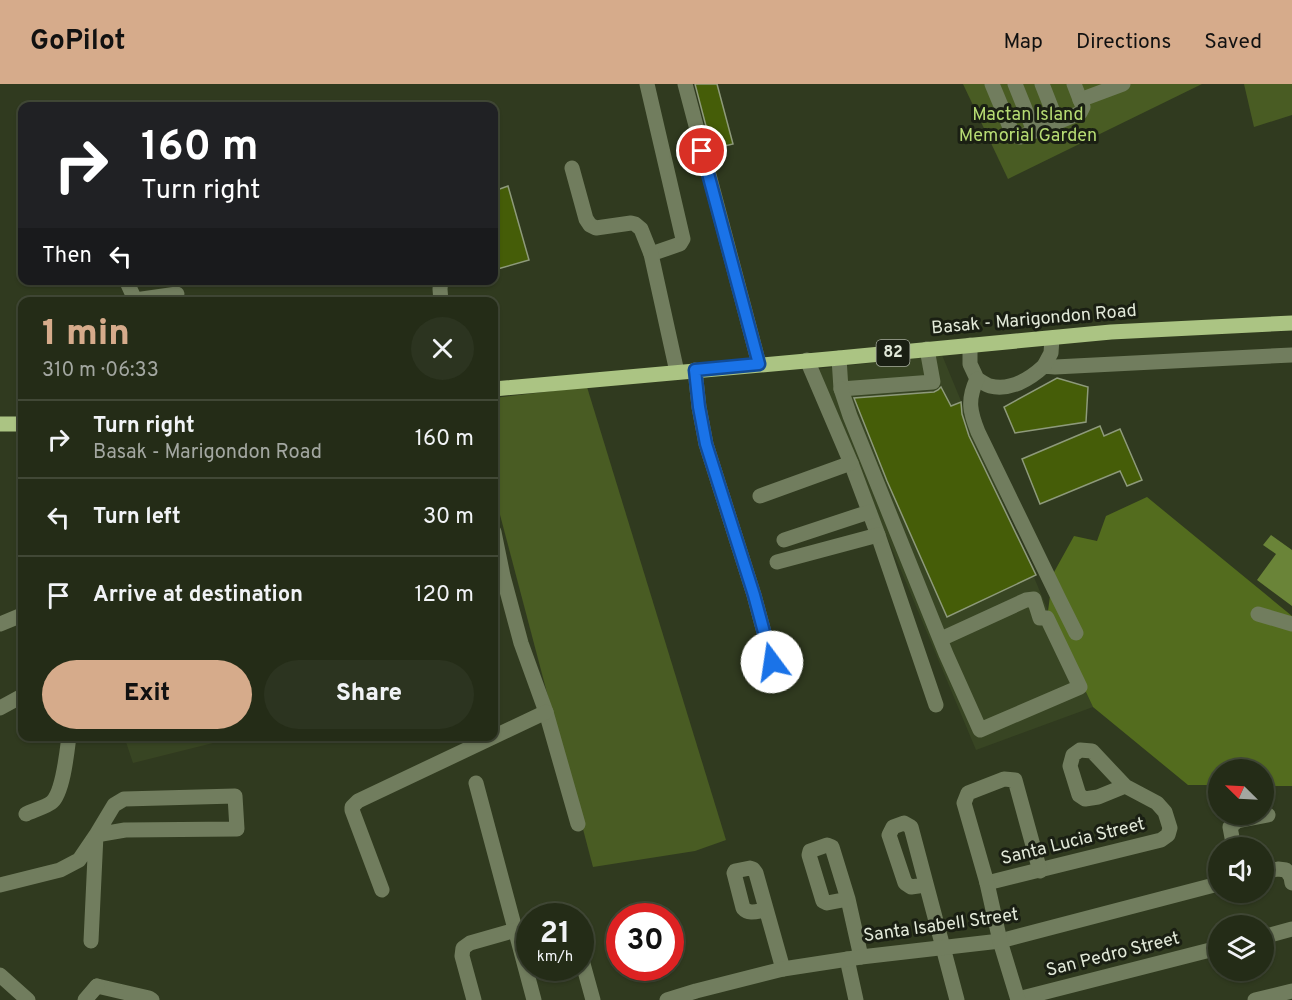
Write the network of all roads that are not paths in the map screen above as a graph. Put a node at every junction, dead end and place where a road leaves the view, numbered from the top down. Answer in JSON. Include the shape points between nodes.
{"nodes":[{"id":1,"x":647,"y":84,"type":"edge"},
{"id":2,"x":685,"y":84,"type":"edge"},
{"id":3,"x":992,"y":84,"type":"edge"},
{"id":4,"x":1015,"y":84,"type":"edge"},
{"id":5,"x":1042,"y":84,"type":"edge"},
{"id":6,"x":1074,"y":84,"type":"edge"},
{"id":7,"x":1114,"y":86,"type":"edge"},
{"id":8,"x":1080,"y":100,"type":"junction"},
{"id":9,"x":1057,"y":122,"type":"junction"},
{"id":10,"x":1035,"y":131,"type":"junction"},
{"id":11,"x":572,"y":168,"type":"dead end"},
{"id":12,"x":651,"y":254,"type":"junction"},
{"id":13,"x":177,"y":294,"type":"dead end"},
{"id":14,"x":159,"y":297,"type":"edge"},
{"id":15,"x":1292,"y":323,"type":"edge"},
{"id":16,"x":1052,"y":338,"type":"junction"},
{"id":17,"x":970,"y":345,"type":"junction"},
{"id":18,"x":927,"y":349,"type":"junction"},
{"id":19,"x":1292,"y":355,"type":"edge"},
{"id":20,"x":839,"y":358,"type":"junction"},
{"id":21,"x":807,"y":360,"type":"junction"},
{"id":22,"x":759,"y":364,"type":"junction"},
{"id":23,"x":1044,"y":366,"type":"junction"},
{"id":24,"x":695,"y":370,"type":"junction"},
{"id":25,"x":677,"y":372,"type":"junction"},
{"id":26,"x":977,"y":380,"type":"junction"},
{"id":27,"x":498,"y":389,"type":"edge"},
{"id":28,"x":841,"y":389,"type":"junction"},
{"id":29,"x":0,"y":424,"type":"edge"},
{"id":30,"x":18,"y":424,"type":"edge"},
{"id":31,"x":851,"y":463,"type":"junction"},
{"id":32,"x":760,"y":496,"type":"dead end"},
{"id":33,"x":869,"y":512,"type":"junction"},
{"id":34,"x":878,"y":535,"type":"junction"},
{"id":35,"x":784,"y":540,"type":"dead end"},
{"id":36,"x":498,"y":552,"type":"edge"},
{"id":37,"x":777,"y":562,"type":"dead end"},
{"id":38,"x":1257,"y":614,"type":"dead end"},
{"id":39,"x":18,"y":617,"type":"edge"},
{"id":40,"x":0,"y":624,"type":"edge"},
{"id":41,"x":1292,"y":624,"type":"edge"},
{"id":42,"x":1076,"y":633,"type":"dead end"},
{"id":43,"x":941,"y":639,"type":"junction"},
{"id":44,"x":772,"y":662,"type":"dead end"},
{"id":45,"x":18,"y":698,"type":"edge"},
{"id":46,"x":936,"y":705,"type":"dead end"},
{"id":47,"x":0,"y":708,"type":"edge"},
{"id":48,"x":546,"y":712,"type":"junction"},
{"id":49,"x":498,"y":735,"type":"edge"},
{"id":50,"x":68,"y":741,"type":"edge"},
{"id":51,"x":485,"y":741,"type":"edge"},
{"id":52,"x":476,"y":783,"type":"dead end"},
{"id":53,"x":1125,"y":786,"type":"dead end"},
{"id":54,"x":26,"y":814,"type":"dead end"},
{"id":55,"x":578,"y":824,"type":"dead end"},
{"id":56,"x":96,"y":835,"type":"junction"},
{"id":57,"x":1274,"y":870,"type":"edge"},
{"id":58,"x":1040,"y":871,"type":"junction"},
{"id":59,"x":1289,"y":877,"type":"edge"},
{"id":60,"x":987,"y":883,"type":"junction"},
{"id":61,"x":0,"y":885,"type":"edge"},
{"id":62,"x":926,"y":885,"type":"dead end"},
{"id":63,"x":1208,"y":887,"type":"edge"},
{"id":64,"x":382,"y":890,"type":"dead end"},
{"id":65,"x":848,"y":898,"type":"dead end"},
{"id":66,"x":516,"y":906,"type":"edge"},
{"id":67,"x":765,"y":910,"type":"dead end"},
{"id":68,"x":1292,"y":929,"type":"edge"},
{"id":69,"x":516,"y":930,"type":"edge"},
{"id":70,"x":1274,"y":934,"type":"edge"},
{"id":71,"x":92,"y":941,"type":"dead end"},
{"id":72,"x":1000,"y":941,"type":"junction"},
{"id":73,"x":943,"y":947,"type":"junction"},
{"id":74,"x":1208,"y":951,"type":"edge"},
{"id":75,"x":854,"y":958,"type":"junction"},
{"id":76,"x":783,"y":969,"type":"junction"},
{"id":77,"x":0,"y":975,"type":"edge"},
{"id":78,"x":531,"y":981,"type":"edge"},
{"id":79,"x":588,"y":981,"type":"edge"},
{"id":80,"x":97,"y":986,"type":"junction"},
{"id":81,"x":1292,"y":991,"type":"edge"},
{"id":82,"x":28,"y":1000,"type":"edge"},
{"id":83,"x":85,"y":1000,"type":"edge"},
{"id":84,"x":117,"y":1000,"type":"edge"},
{"id":85,"x":152,"y":1000,"type":"edge"},
{"id":86,"x":474,"y":1000,"type":"edge"},
{"id":87,"x":534,"y":1000,"type":"edge"},
{"id":88,"x":593,"y":1000,"type":"edge"},
{"id":89,"x":667,"y":1000,"type":"edge"},
{"id":90,"x":856,"y":1000,"type":"edge"},
{"id":91,"x":957,"y":1000,"type":"edge"},
{"id":92,"x":1018,"y":1000,"type":"edge"},
{"id":93,"x":1255,"y":1000,"type":"edge"}],
"edges":[{"from":1,"to":12,"type":"street","via":[[683,239],[680,244]]},
{"from":2,"to":22,"type":"street"},
{"from":3,"to":10,"type":"street","via":[[1012,132],[1020,137]]},
{"from":4,"to":10,"type":"street"},
{"from":5,"to":9,"type":"street"},
{"from":6,"to":8,"type":"street"},
{"from":7,"to":8,"type":"street"},
{"from":8,"to":9,"type":"street","via":[[1080,113]]},
{"from":9,"to":10,"type":"street"},
{"from":11,"to":12,"type":"street","via":[[590,225],[596,228],[631,222],[641,229]]},
{"from":12,"to":25,"type":"street"},
{"from":13,"to":14,"type":"street"},
{"from":15,"to":16,"type":"main road","name":"Basak - Marigondon Road","number":"82"},
{"from":16,"to":17,"type":"main road","name":"Basak - Marigondon Road","number":"82"},
{"from":16,"to":23,"type":"street","via":[[1051,353]]},
{"from":17,"to":18,"type":"main road","name":"Basak - Marigondon Road","number":"82"},
{"from":17,"to":26,"type":"street","via":[[970,364]]},
{"from":18,"to":20,"type":"main road","name":"Basak - Marigondon Road","number":"82"},
{"from":18,"to":28,"type":"street","via":[[933,382]]},
{"from":19,"to":23,"type":"street"},
{"from":20,"to":21,"type":"main road","name":"Basak - Marigondon Road","number":"82"},
{"from":20,"to":28,"type":"street"},
{"from":21,"to":22,"type":"main road","name":"Basak - Marigondon Road","number":"82"},
{"from":21,"to":31,"type":"street"},
{"from":22,"to":24,"type":"main road","name":"Basak - Marigondon Road","number":"82"},
{"from":23,"to":26,"type":"street","via":[[1034,376],[1005,387]]},
{"from":24,"to":25,"type":"main road","name":"Basak - Marigondon Road","number":"82"},
{"from":24,"to":44,"type":"street","via":[[706,444]]},
{"from":25,"to":27,"type":"main road","name":"Basak - Marigondon Road","number":"82"},
{"from":26,"to":42,"type":"street","via":[[970,402],[978,432]]},
{"from":28,"to":43,"type":"street"},
{"from":29,"to":30,"type":"main road"},
{"from":31,"to":32,"type":"street"},
{"from":31,"to":33,"type":"street"},
{"from":33,"to":34,"type":"street"},
{"from":33,"to":35,"type":"street"},
{"from":34,"to":37,"type":"street"},
{"from":34,"to":46,"type":"street"},
{"from":36,"to":48,"type":"street","via":[[521,643]]},
{"from":38,"to":41,"type":"street"},
{"from":39,"to":40,"type":"street"},
{"from":43,"to":43,"type":"street","via":[[980,730],[1080,687],[1047,618],[1040,618],[1034,600],[1026,600]]},
{"from":45,"to":47,"type":"street"},
{"from":48,"to":49,"type":"street"},
{"from":48,"to":55,"type":"street"},
{"from":50,"to":54,"type":"street","via":[[60,788],[52,802]]},
{"from":51,"to":64,"type":"street","via":[[354,805],[352,810]]},
{"from":52,"to":66,"type":"street"},
{"from":53,"to":58,"type":"street","name":"Santa Lucia Street","via":[[1157,803],[1165,812],[1168,835]]},
{"from":56,"to":56,"type":"street","via":[[124,830],[237,829],[235,796],[124,800],[114,805]]},
{"from":56,"to":61,"type":"street","via":[[79,860],[60,870]]},
{"from":56,"to":71,"type":"street"},
{"from":57,"to":59,"type":"street"},
{"from":58,"to":60,"type":"street","name":"Santa Lucia Street"},
{"from":58,"to":60,"type":"street","via":[[1015,780],[1004,779],[968,794],[964,802]]},
{"from":60,"to":72,"type":"street"},
{"from":62,"to":73,"type":"street"},
{"from":63,"to":72,"type":"street","name":"Santa Isabell Street"},
{"from":65,"to":75,"type":"street"},
{"from":67,"to":76,"type":"street"},
{"from":68,"to":70,"type":"street"},
{"from":69,"to":86,"type":"street","via":[[463,948]]},
{"from":72,"to":73,"type":"street","name":"Santa Isabell Street"},
{"from":72,"to":92,"type":"street"},
{"from":73,"to":75,"type":"street","name":"Santa Isabell Street"},
{"from":73,"to":91,"type":"street"},
{"from":74,"to":92,"type":"street","name":"San Pedro Street"},
{"from":75,"to":76,"type":"street","name":"Santa Isabell Street"},
{"from":75,"to":90,"type":"street"},
{"from":76,"to":89,"type":"street","name":"Santa Isabell Street"},
{"from":77,"to":82,"type":"street"},
{"from":78,"to":87,"type":"street"},
{"from":79,"to":88,"type":"street"},
{"from":80,"to":83,"type":"street"},
{"from":80,"to":84,"type":"street"},
{"from":80,"to":85,"type":"street"},
{"from":81,"to":93,"type":"street"}]}
